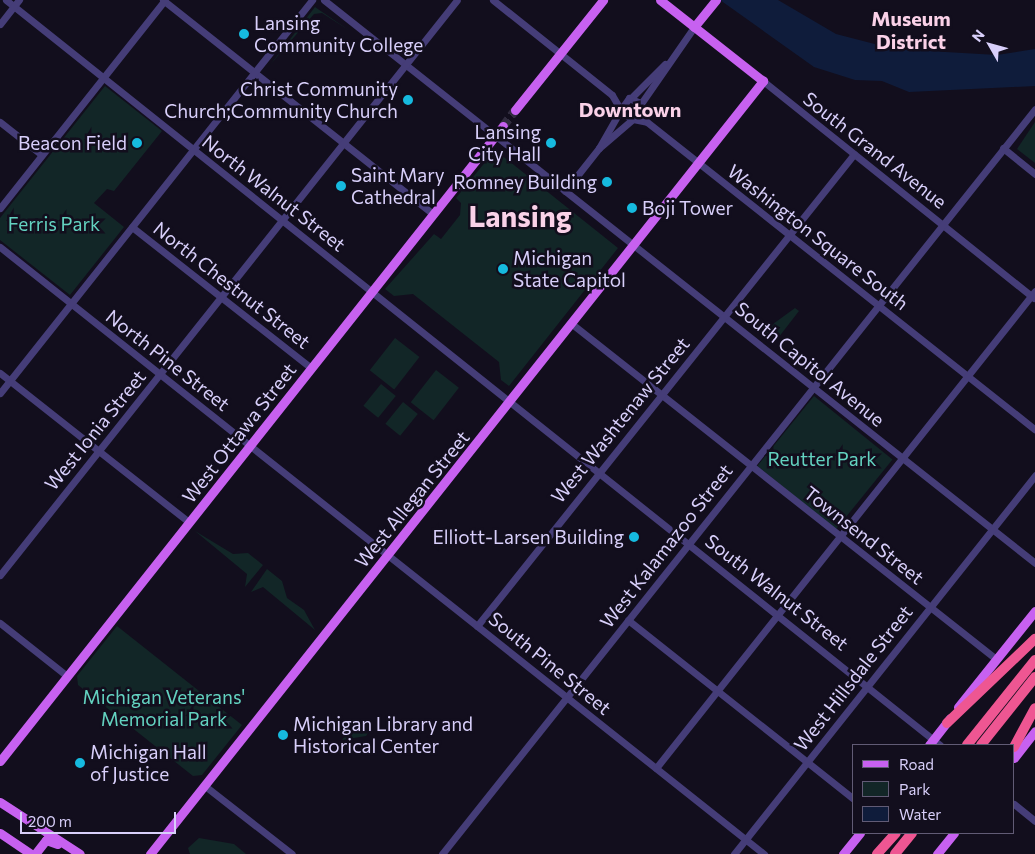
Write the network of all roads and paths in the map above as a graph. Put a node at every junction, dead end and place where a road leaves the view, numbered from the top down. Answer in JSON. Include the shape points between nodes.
{"nodes":[{"id":1,"x":6,"y":0,"type":"edge"},
{"id":2,"x":19,"y":0,"type":"edge"},
{"id":3,"x":164,"y":0,"type":"edge"},
{"id":4,"x":312,"y":0,"type":"edge"},
{"id":5,"x":324,"y":0,"type":"edge"},
{"id":6,"x":457,"y":0,"type":"edge"},
{"id":7,"x":492,"y":0,"type":"edge"},
{"id":8,"x":603,"y":0,"type":"edge"},
{"id":9,"x":660,"y":0,"type":"edge"},
{"id":10,"x":715,"y":1,"type":"edge"},
{"id":11,"x":14,"y":6,"type":"junction"},
{"id":12,"x":0,"y":24,"type":"edge"},
{"id":13,"x":694,"y":27,"type":"junction"},
{"id":14,"x":560,"y":53,"type":"junction"},
{"id":15,"x":406,"y":64,"type":"junction"},
{"id":16,"x":666,"y":64,"type":"junction"},
{"id":17,"x":254,"y":72,"type":"junction"},
{"id":18,"x":103,"y":77,"type":"junction"},
{"id":19,"x":763,"y":81,"type":"junction"},
{"id":20,"x":612,"y":95,"type":"junction"},
{"id":21,"x":630,"y":98,"type":"junction"},
{"id":22,"x":640,"y":107,"type":"junction"},
{"id":23,"x":1035,"y":108,"type":"edge"},
{"id":24,"x":515,"y":110,"type":"tunnel mouth"},
{"id":25,"x":620,"y":110,"type":"junction"},
{"id":26,"x":632,"y":119,"type":"junction"},
{"id":27,"x":0,"y":122,"type":"edge"},
{"id":28,"x":647,"y":122,"type":"junction"},
{"id":29,"x":503,"y":126,"type":"tunnel mouth"},
{"id":30,"x":495,"y":136,"type":"junction"},
{"id":31,"x":344,"y":143,"type":"junction"},
{"id":32,"x":599,"y":148,"type":"junction"},
{"id":33,"x":1003,"y":148,"type":"junction"},
{"id":34,"x":193,"y":149,"type":"junction"},
{"id":35,"x":42,"y":154,"type":"junction"},
{"id":36,"x":854,"y":154,"type":"junction"},
{"id":37,"x":700,"y":163,"type":"junction"},
{"id":38,"x":1035,"y":174,"type":"edge"},
{"id":39,"x":565,"y":191,"type":"junction"},
{"id":40,"x":0,"y":208,"type":"edge"},
{"id":41,"x":434,"y":214,"type":"junction"},
{"id":42,"x":283,"y":220,"type":"junction"},
{"id":43,"x":942,"y":224,"type":"junction"},
{"id":44,"x":132,"y":227,"type":"junction"},
{"id":45,"x":789,"y":235,"type":"junction"},
{"id":46,"x":635,"y":245,"type":"junction"},
{"id":47,"x":0,"y":247,"type":"edge"},
{"id":48,"x":372,"y":291,"type":"junction"},
{"id":49,"x":1034,"y":295,"type":"edge"},
{"id":50,"x":222,"y":297,"type":"junction"},
{"id":51,"x":71,"y":304,"type":"junction"},
{"id":52,"x":878,"y":305,"type":"junction"},
{"id":53,"x":724,"y":316,"type":"junction"},
{"id":54,"x":572,"y":324,"type":"junction"},
{"id":55,"x":428,"y":336,"type":"joint"},
{"id":56,"x":311,"y":368,"type":"junction"},
{"id":57,"x":0,"y":373,"type":"edge"},
{"id":58,"x":160,"y":374,"type":"junction"},
{"id":59,"x":968,"y":377,"type":"junction"},
{"id":60,"x":10,"y":381,"type":"junction"},
{"id":61,"x":812,"y":388,"type":"junction"},
{"id":62,"x":0,"y":393,"type":"edge"},
{"id":63,"x":661,"y":395,"type":"junction"},
{"id":64,"x":510,"y":401,"type":"junction"},
{"id":65,"x":1035,"y":430,"type":"edge"},
{"id":66,"x":250,"y":445,"type":"junction"},
{"id":67,"x":99,"y":452,"type":"junction"},
{"id":68,"x":902,"y":458,"type":"junction"},
{"id":69,"x":751,"y":466,"type":"junction"},
{"id":70,"x":600,"y":472,"type":"junction"},
{"id":71,"x":1035,"y":475,"type":"edge"},
{"id":72,"x":316,"y":498,"type":"joint"},
{"id":73,"x":189,"y":522,"type":"junction"},
{"id":74,"x":992,"y":529,"type":"junction"},
{"id":75,"x":840,"y":536,"type":"junction"},
{"id":76,"x":690,"y":543,"type":"junction"},
{"id":77,"x":389,"y":555,"type":"junction"},
{"id":78,"x":1035,"y":563,"type":"edge"},
{"id":79,"x":0,"y":575,"type":"edge"},
{"id":80,"x":930,"y":607,"type":"junction"},
{"id":81,"x":1035,"y":611,"type":"edge"},
{"id":82,"x":779,"y":614,"type":"junction"},
{"id":83,"x":628,"y":620,"type":"junction"},
{"id":84,"x":0,"y":622,"type":"edge"},
{"id":85,"x":477,"y":626,"type":"junction"},
{"id":86,"x":1035,"y":640,"type":"edge"},
{"id":87,"x":996,"y":659,"type":"junction"},
{"id":88,"x":1035,"y":660,"type":"edge"},
{"id":89,"x":67,"y":676,"type":"junction"},
{"id":90,"x":1035,"y":677,"type":"edge"},
{"id":91,"x":869,"y":685,"type":"junction"},
{"id":92,"x":717,"y":691,"type":"junction"},
{"id":93,"x":567,"y":698,"type":"junction"},
{"id":94,"x":1035,"y":708,"type":"edge"},
{"id":95,"x":947,"y":722,"type":"junction"},
{"id":96,"x":1035,"y":731,"type":"edge"},
{"id":97,"x":934,"y":743,"type":"edge"},
{"id":98,"x":968,"y":744,"type":"edge"},
{"id":99,"x":982,"y":744,"type":"edge"},
{"id":100,"x":1015,"y":745,"type":"edge"},
{"id":101,"x":1015,"y":757,"type":"edge"},
{"id":102,"x":0,"y":761,"type":"edge"},
{"id":103,"x":807,"y":762,"type":"junction"},
{"id":104,"x":656,"y":768,"type":"junction"},
{"id":105,"x":205,"y":786,"type":"junction"},
{"id":106,"x":852,"y":798,"type":"edge"},
{"id":107,"x":0,"y":802,"type":"edge"},
{"id":108,"x":1015,"y":805,"type":"edge"},
{"id":109,"x":1035,"y":821,"type":"edge"},
{"id":110,"x":0,"y":832,"type":"edge"},
{"id":111,"x":859,"y":834,"type":"edge"},
{"id":112,"x":896,"y":834,"type":"edge"},
{"id":113,"x":912,"y":834,"type":"edge"},
{"id":114,"x":912,"y":834,"type":"edge"},
{"id":115,"x":953,"y":834,"type":"edge"},
{"id":116,"x":746,"y":839,"type":"junction"},
{"id":117,"x":31,"y":854,"type":"edge"},
{"id":118,"x":36,"y":854,"type":"edge"},
{"id":119,"x":72,"y":854,"type":"edge"},
{"id":120,"x":80,"y":854,"type":"edge"},
{"id":121,"x":150,"y":854,"type":"edge"},
{"id":122,"x":292,"y":854,"type":"edge"},
{"id":123,"x":442,"y":854,"type":"edge"},
{"id":124,"x":734,"y":854,"type":"edge"},
{"id":125,"x":764,"y":854,"type":"edge"},
{"id":126,"x":843,"y":854,"type":"edge"},
{"id":127,"x":879,"y":854,"type":"edge"},
{"id":128,"x":895,"y":854,"type":"edge"},
{"id":129,"x":899,"y":854,"type":"edge"},
{"id":130,"x":937,"y":854,"type":"edge"}],
"edges":[{"from":1,"to":11,"type":"street","name":"North Walnut Street"},
{"from":2,"to":11,"type":"street"},
{"from":3,"to":17,"type":"street"},
{"from":3,"to":18,"type":"street"},
{"from":4,"to":17,"type":"street"},
{"from":5,"to":15,"type":"street","name":"South Capitol Avenue"},
{"from":6,"to":15,"type":"street","name":"West Ionia Street"},
{"from":7,"to":14,"type":"street"},
{"from":8,"to":14,"type":"main road"},
{"from":9,"to":13,"type":"main road","name":"South Grand Avenue"},
{"from":10,"to":13,"type":"main road"},
{"from":11,"to":12,"type":"street"},
{"from":11,"to":18,"type":"street","name":"North Walnut Street"},
{"from":13,"to":16,"type":"street"},
{"from":13,"to":19,"type":"main road","name":"South Grand Avenue"},
{"from":14,"to":20,"type":"street"},
{"from":14,"to":24,"type":"main road"},
{"from":15,"to":30,"type":"street","name":"South Capitol Avenue"},
{"from":15,"to":31,"type":"street","name":"West Ionia Street"},
{"from":16,"to":21,"type":"street"},
{"from":16,"to":22,"type":"street"},
{"from":17,"to":31,"type":"street"},
{"from":17,"to":34,"type":"street"},
{"from":18,"to":34,"type":"street","name":"North Walnut Street"},
{"from":18,"to":35,"type":"street"},
{"from":19,"to":36,"type":"street","name":"South Grand Avenue"},
{"from":19,"to":37,"type":"main road","name":"West Allegan Street"},
{"from":20,"to":21,"type":"street"},
{"from":20,"to":25,"type":"street"},
{"from":21,"to":22,"type":"street"},
{"from":21,"to":25,"type":"street"},
{"from":22,"to":26,"type":"street"},
{"from":22,"to":28,"type":"street","name":"Washington Square South"},
{"from":23,"to":33,"type":"street","name":"West Kalamazoo Street"},
{"from":25,"to":26,"type":"street","name":"Washington Square South"},
{"from":25,"to":32,"type":"street"},
{"from":26,"to":28,"type":"street","name":"Washington Square South"},
{"from":26,"to":32,"type":"street"},
{"from":27,"to":35,"type":"street"},
{"from":28,"to":37,"type":"street","name":"Washington Square South"},
{"from":29,"to":30,"type":"main road","name":"West Ottawa Street"},
{"from":30,"to":39,"type":"street","name":"South Capitol Avenue"},
{"from":30,"to":41,"type":"main road","name":"West Ottawa Street"},
{"from":31,"to":41,"type":"street"},
{"from":31,"to":42,"type":"street","name":"West Ionia Street"},
{"from":32,"to":39,"type":"street"},
{"from":33,"to":38,"type":"street"},
{"from":33,"to":43,"type":"street","name":"West Kalamazoo Street"},
{"from":34,"to":42,"type":"street","name":"North Walnut Street"},
{"from":34,"to":44,"type":"street"},
{"from":35,"to":40,"type":"street"},
{"from":36,"to":43,"type":"street","name":"South Grand Avenue"},
{"from":36,"to":45,"type":"street","name":"West Washtenaw Street"},
{"from":37,"to":45,"type":"street","name":"Washington Square South"},
{"from":37,"to":46,"type":"main road","name":"West Allegan Street"},
{"from":39,"to":46,"type":"street","name":"South Capitol Avenue"},
{"from":41,"to":48,"type":"main road","name":"West Ottawa Street"},
{"from":42,"to":48,"type":"street","name":"North Walnut Street"},
{"from":42,"to":50,"type":"street","name":"West Ionia Street"},
{"from":43,"to":49,"type":"street","name":"South Grand Avenue"},
{"from":43,"to":52,"type":"street","name":"West Kalamazoo Street"},
{"from":44,"to":50,"type":"street","name":"North Chestnut Street"},
{"from":44,"to":51,"type":"street"},
{"from":45,"to":52,"type":"street","name":"Washington Square South"},
{"from":45,"to":53,"type":"street","name":"West Washtenaw Street"},
{"from":46,"to":53,"type":"street","name":"South Capitol Avenue"},
{"from":46,"to":54,"type":"main road","name":"West Allegan Street"},
{"from":47,"to":51,"type":"street","name":"North Pine Street"},
{"from":48,"to":55,"type":"street","name":"North Walnut Street"},
{"from":48,"to":56,"type":"main road","name":"West Ottawa Street"},
{"from":49,"to":59,"type":"street"},
{"from":50,"to":56,"type":"street","name":"North Chestnut Street"},
{"from":50,"to":58,"type":"street","name":"West Ionia Street"},
{"from":51,"to":58,"type":"street","name":"North Pine Street"},
{"from":51,"to":60,"type":"street"},
{"from":52,"to":59,"type":"street","name":"Washington Square South"},
{"from":52,"to":61,"type":"street","name":"West Kalamazoo Street"},
{"from":53,"to":61,"type":"street","name":"South Capitol Avenue"},
{"from":53,"to":63,"type":"street","name":"West Washtenaw Street"},
{"from":54,"to":63,"type":"street","name":"Townsend Street"},
{"from":54,"to":64,"type":"main road","name":"West Allegan Street"},
{"from":55,"to":64,"type":"street","name":"South Walnut Street"},
{"from":56,"to":66,"type":"main road","name":"West Ottawa Street"},
{"from":57,"to":60,"type":"street"},
{"from":58,"to":66,"type":"street","name":"North Pine Street"},
{"from":58,"to":67,"type":"street","name":"West Ionia Street"},
{"from":59,"to":65,"type":"street","name":"Washington Square South"},
{"from":59,"to":68,"type":"street"},
{"from":60,"to":62,"type":"street"},
{"from":60,"to":67,"type":"street"},
{"from":61,"to":68,"type":"street","name":"South Capitol Avenue"},
{"from":61,"to":69,"type":"street","name":"West Kalamazoo Street"},
{"from":63,"to":69,"type":"street","name":"Townsend Street"},
{"from":63,"to":70,"type":"street","name":"West Washtenaw Street"},
{"from":64,"to":70,"type":"street","name":"South Walnut Street"},
{"from":64,"to":77,"type":"main road","name":"West Allegan Street"},
{"from":66,"to":72,"type":"street","name":"North Pine Street"},
{"from":66,"to":73,"type":"main road","name":"West Ottawa Street"},
{"from":67,"to":73,"type":"street"},
{"from":67,"to":79,"type":"street","name":"West Ionia Street"},
{"from":68,"to":74,"type":"street","name":"South Capitol Avenue"},
{"from":68,"to":75,"type":"street"},
{"from":69,"to":75,"type":"street","name":"Townsend Street"},
{"from":69,"to":76,"type":"street","name":"West Kalamazoo Street"},
{"from":70,"to":76,"type":"street","name":"South Walnut Street"},
{"from":70,"to":85,"type":"street","name":"West Washtenaw Street"},
{"from":71,"to":74,"type":"street","name":"West Hillsdale Street"},
{"from":72,"to":77,"type":"street","name":"South Pine Street"},
{"from":73,"to":89,"type":"main road","name":"West Ottawa Street"},
{"from":74,"to":78,"type":"street","name":"South Capitol Avenue"},
{"from":74,"to":80,"type":"street","name":"West Hillsdale Street"},
{"from":75,"to":80,"type":"street","name":"Townsend Street"},
{"from":75,"to":82,"type":"street"},
{"from":76,"to":82,"type":"street","name":"South Walnut Street"},
{"from":76,"to":83,"type":"street","name":"West Kalamazoo Street"},
{"from":77,"to":85,"type":"street","name":"South Pine Street"},
{"from":77,"to":105,"type":"main road","name":"West Allegan Street"},
{"from":80,"to":87,"type":"street","name":"Townsend Street"},
{"from":80,"to":91,"type":"street","name":"West Hillsdale Street"},
{"from":81,"to":87,"type":"main road"},
{"from":82,"to":91,"type":"street","name":"South Walnut Street"},
{"from":82,"to":92,"type":"street"},
{"from":83,"to":92,"type":"street"},
{"from":83,"to":93,"type":"street","name":"West Kalamazoo Street"},
{"from":84,"to":89,"type":"street"},
{"from":85,"to":93,"type":"street","name":"South Pine Street"},
{"from":86,"to":95,"type":"highway"},
{"from":87,"to":95,"type":"main road"},
{"from":88,"to":98,"type":"highway"},
{"from":89,"to":102,"type":"main road","name":"West Ottawa Street"},
{"from":90,"to":99,"type":"highway"},
{"from":91,"to":97,"type":"street","name":"South Walnut Street"},
{"from":91,"to":103,"type":"street","name":"West Hillsdale Street"},
{"from":92,"to":103,"type":"street"},
{"from":92,"to":104,"type":"street"},
{"from":93,"to":104,"type":"street","name":"South Pine Street"},
{"from":93,"to":123,"type":"street","name":"West Kalamazoo Street"},
{"from":94,"to":100,"type":"highway"},
{"from":95,"to":97,"type":"main road"},
{"from":96,"to":101,"type":"main road"},
{"from":103,"to":106,"type":"street"},
{"from":103,"to":116,"type":"street","name":"West Hillsdale Street"},
{"from":104,"to":116,"type":"street","name":"South Pine Street"},
{"from":105,"to":121,"type":"main road","name":"West Allegan Street"},
{"from":105,"to":122,"type":"street"},
{"from":107,"to":120,"type":"main road"},
{"from":108,"to":109,"type":"street"},
{"from":110,"to":117,"type":"main road"},
{"from":111,"to":126,"type":"main road"},
{"from":112,"to":127,"type":"highway"},
{"from":113,"to":128,"type":"highway"},
{"from":114,"to":129,"type":"highway"},
{"from":115,"to":130,"type":"main road"},
{"from":116,"to":124,"type":"street","name":"West Hillsdale Street"},
{"from":116,"to":125,"type":"street","name":"South Pine Street"},
{"from":118,"to":119,"type":"main road","via":[[42,842],[50,840]]}]}
